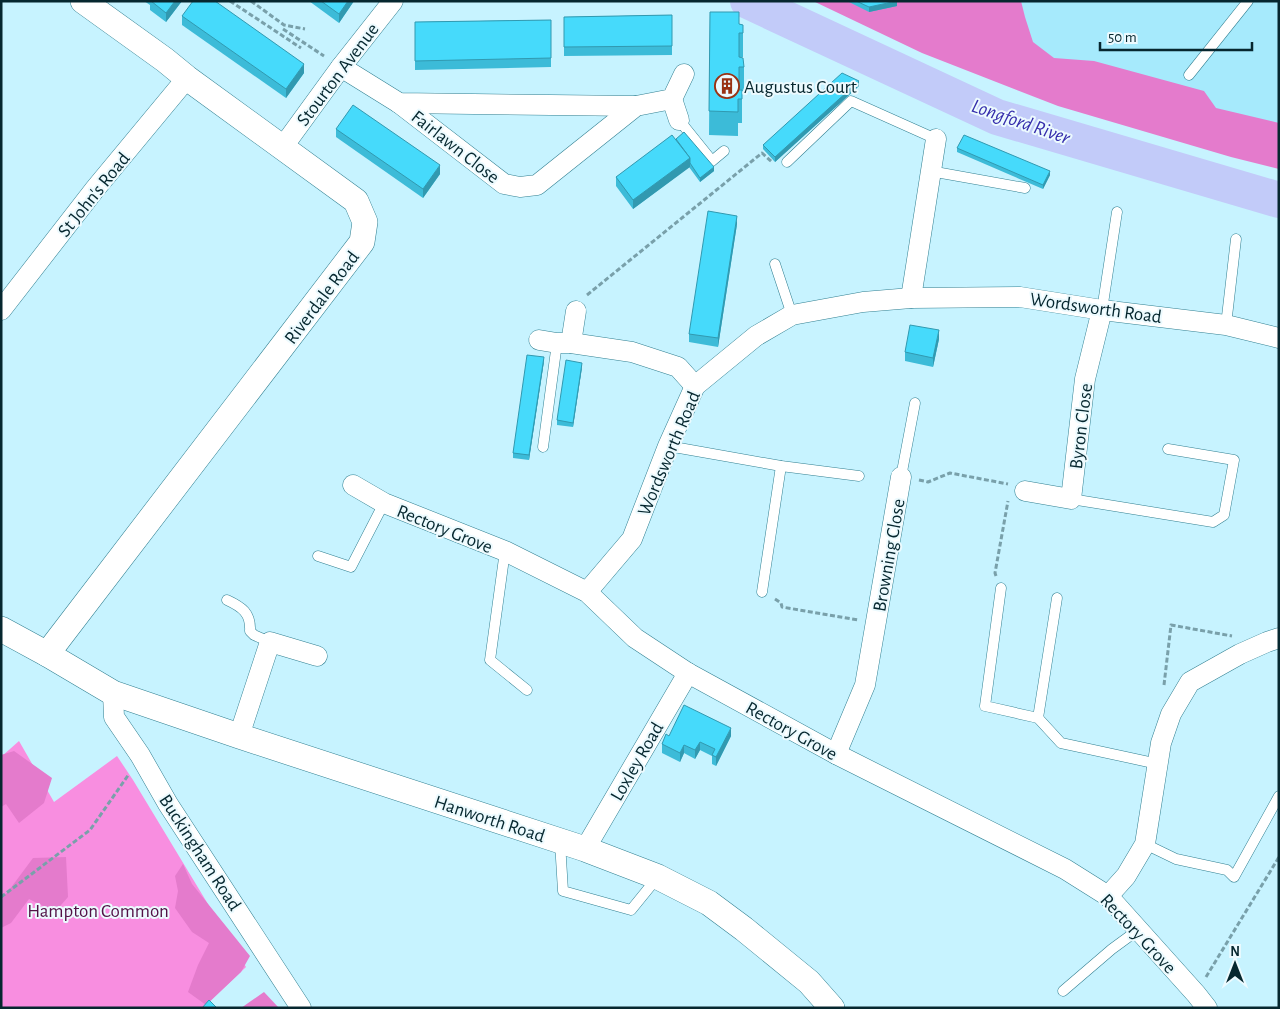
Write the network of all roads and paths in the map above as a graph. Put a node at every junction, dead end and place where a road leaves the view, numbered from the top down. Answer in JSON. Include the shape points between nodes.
{"nodes":[{"id":1,"x":83,"y":1,"type":"edge"},
{"id":2,"x":230,"y":1,"type":"edge"},
{"id":3,"x":251,"y":1,"type":"edge"},
{"id":4,"x":393,"y":1,"type":"edge"},
{"id":5,"x":1248,"y":1,"type":"edge"},
{"id":6,"x":283,"y":27,"type":"junction"},
{"id":7,"x":305,"y":28,"type":"dead end"},
{"id":8,"x":278,"y":34,"type":"junction"},
{"id":9,"x":300,"y":48,"type":"dead end"},
{"id":10,"x":341,"y":67,"type":"junction"},
{"id":11,"x":684,"y":74,"type":"dead end"},
{"id":12,"x":1189,"y":75,"type":"dead end"},
{"id":13,"x":187,"y":78,"type":"junction"},
{"id":14,"x":672,"y":100,"type":"junction"},
{"id":15,"x":399,"y":103,"type":"junction"},
{"id":16,"x":636,"y":106,"type":"junction"},
{"id":17,"x":678,"y":120,"type":"joint"},
{"id":18,"x":936,"y":139,"type":"joint"},
{"id":19,"x":282,"y":148,"type":"junction"},
{"id":20,"x":724,"y":151,"type":"dead end"},
{"id":21,"x":787,"y":162,"type":"joint"},
{"id":22,"x":930,"y":171,"type":"junction"},
{"id":23,"x":1025,"y":188,"type":"dead end"},
{"id":24,"x":1117,"y":212,"type":"dead end"},
{"id":25,"x":1236,"y":239,"type":"dead end"},
{"id":26,"x":775,"y":264,"type":"dead end"},
{"id":27,"x":911,"y":298,"type":"junction"},
{"id":28,"x":1,"y":310,"type":"edge"},
{"id":29,"x":1102,"y":310,"type":"junction"},
{"id":30,"x":576,"y":311,"type":"joint"},
{"id":31,"x":792,"y":315,"type":"junction"},
{"id":32,"x":1226,"y":325,"type":"junction"},
{"id":33,"x":1279,"y":338,"type":"edge"},
{"id":34,"x":556,"y":342,"type":"junction"},
{"id":35,"x":695,"y":386,"type":"junction"},
{"id":36,"x":916,"y":402,"type":"dead end"},
{"id":37,"x":668,"y":446,"type":"junction"},
{"id":38,"x":543,"y":447,"type":"dead end"},
{"id":39,"x":1168,"y":449,"type":"dead end"},
{"id":40,"x":781,"y":466,"type":"junction"},
{"id":41,"x":859,"y":476,"type":"dead end"},
{"id":42,"x":901,"y":477,"type":"junction"},
{"id":43,"x":353,"y":485,"type":"dead end"},
{"id":44,"x":1026,"y":489,"type":"junction"},
{"id":45,"x":1071,"y":498,"type":"junction"},
{"id":46,"x":384,"y":503,"type":"junction"},
{"id":47,"x":505,"y":551,"type":"junction"},
{"id":48,"x":318,"y":556,"type":"dead end"},
{"id":49,"x":1001,"y":588,"type":"joint"},
{"id":50,"x":587,"y":592,"type":"junction"},
{"id":51,"x":762,"y":592,"type":"joint"},
{"id":52,"x":1057,"y":598,"type":"dead end"},
{"id":53,"x":227,"y":600,"type":"dead end"},
{"id":54,"x":876,"y":623,"type":"junction"},
{"id":55,"x":1,"y":629,"type":"edge"},
{"id":56,"x":1279,"y":638,"type":"edge"},
{"id":57,"x":270,"y":642,"type":"junction"},
{"id":58,"x":48,"y":654,"type":"junction"},
{"id":59,"x":317,"y":656,"type":"dead end"},
{"id":60,"x":688,"y":673,"type":"junction"},
{"id":61,"x":527,"y":690,"type":"dead end"},
{"id":62,"x":113,"y":693,"type":"junction"},
{"id":63,"x":1038,"y":718,"type":"junction"},
{"id":64,"x":239,"y":736,"type":"junction"},
{"id":65,"x":836,"y":754,"type":"junction"},
{"id":66,"x":140,"y":756,"type":"junction"},
{"id":67,"x":1158,"y":764,"type":"junction"},
{"id":68,"x":1279,"y":796,"type":"edge"},
{"id":69,"x":560,"y":841,"type":"junction"},
{"id":70,"x":1145,"y":844,"type":"junction"},
{"id":71,"x":585,"y":849,"type":"junction"},
{"id":72,"x":1279,"y":857,"type":"edge"},
{"id":73,"x":658,"y":877,"type":"junction"},
{"id":74,"x":1108,"y":896,"type":"junction"},
{"id":75,"x":1,"y":897,"type":"edge"},
{"id":76,"x":1138,"y":930,"type":"junction"},
{"id":77,"x":1063,"y":991,"type":"dead end"},
{"id":78,"x":1202,"y":1001,"type":"edge"},
{"id":79,"x":301,"y":1008,"type":"edge"},
{"id":80,"x":832,"y":1008,"type":"edge"}],
"edges":[{"from":1,"to":13,"type":"street","name":"Riverdale Road"},
{"from":2,"to":8,"type":"path"},
{"from":3,"to":6,"type":"path"},
{"from":4,"to":10,"type":"street","name":"Stourton Avenue"},
{"from":5,"to":12,"type":"lane"},
{"from":6,"to":7,"type":"path"},
{"from":6,"to":8,"type":"path"},
{"from":6,"to":10,"type":"path"},
{"from":8,"to":9,"type":"path"},
{"from":10,"to":15,"type":"street","name":"Fairlawn Close"},
{"from":10,"to":19,"type":"street","name":"Stourton Avenue"},
{"from":11,"to":14,"type":"street"},
{"from":13,"to":19,"type":"street","name":"Riverdale Road"},
{"from":13,"to":28,"type":"street","name":"St John's Road"},
{"from":14,"to":16,"type":"street","name":"Fairlawn Close"},
{"from":14,"to":17,"type":"street"},
{"from":15,"to":16,"type":"street","name":"Fairlawn Close"},
{"from":15,"to":16,"type":"street","name":"Fairlawn Close","via":[[504,184],[520,187],[537,185]]},
{"from":17,"to":20,"type":"lane","via":[[712,161]]},
{"from":18,"to":21,"type":"lane","via":[[851,101]]},
{"from":18,"to":22,"type":"street"},
{"from":19,"to":58,"type":"street","name":"Riverdale Road","via":[[356,201],[365,222],[362,242]]},
{"from":21,"to":30,"type":"path","via":[[775,164],[762,153],[571,308]]},
{"from":22,"to":23,"type":"lane"},
{"from":22,"to":27,"type":"street"},
{"from":24,"to":29,"type":"lane"},
{"from":25,"to":32,"type":"lane"},
{"from":26,"to":31,"type":"lane"},
{"from":27,"to":29,"type":"street","name":"Wordsworth Road","via":[[1020,297]]},
{"from":27,"to":31,"type":"street","name":"Wordsworth Road","via":[[863,302]]},
{"from":29,"to":32,"type":"street","name":"Wordsworth Road"},
{"from":29,"to":45,"type":"street","name":"Byron Close","via":[[1084,379]]},
{"from":30,"to":34,"type":"street"},
{"from":31,"to":35,"type":"street","name":"Wordsworth Road","via":[[756,336]]},
{"from":32,"to":33,"type":"street","name":"Wordsworth Road"},
{"from":34,"to":35,"type":"street","via":[[632,352],[678,367]]},
{"from":34,"to":38,"type":"lane"},
{"from":35,"to":37,"type":"street","name":"Wordsworth Road"},
{"from":36,"to":42,"type":"lane"},
{"from":37,"to":40,"type":"lane"},
{"from":37,"to":50,"type":"street","name":"Wordsworth Road","via":[[632,539]]},
{"from":39,"to":45,"type":"lane","via":[[1234,460],[1224,515],[1213,522]]},
{"from":40,"to":41,"type":"lane"},
{"from":40,"to":51,"type":"lane"},
{"from":42,"to":44,"type":"path","name":"Browning Close","via":[[928,482],[950,473]]},
{"from":42,"to":54,"type":"street","name":"Browning Close"},
{"from":43,"to":46,"type":"street","name":"Rectory Grove"},
{"from":44,"to":45,"type":"street"},
{"from":44,"to":49,"type":"path","via":[[1023,501],[1008,499],[995,573]]},
{"from":46,"to":47,"type":"street","name":"Rectory Grove"},
{"from":46,"to":48,"type":"lane","via":[[352,567]]},
{"from":47,"to":50,"type":"street","name":"Rectory Grove"},
{"from":47,"to":61,"type":"lane","via":[[490,660]]},
{"from":49,"to":63,"type":"lane","via":[[985,706]]},
{"from":50,"to":60,"type":"street","name":"Rectory Grove","via":[[636,638]]},
{"from":51,"to":54,"type":"path","via":[[781,603],[782,608]]},
{"from":52,"to":63,"type":"lane"},
{"from":53,"to":57,"type":"lane","via":[[244,610],[254,635]]},
{"from":54,"to":65,"type":"street","name":"Browning Close","via":[[865,685]]},
{"from":55,"to":58,"type":"street","name":"Hanworth Road"},
{"from":56,"to":67,"type":"street","via":[[1240,654],[1190,682],[1171,714]]},
{"from":57,"to":59,"type":"street"},
{"from":57,"to":64,"type":"street"},
{"from":58,"to":62,"type":"street","name":"Hanworth Road"},
{"from":60,"to":65,"type":"street","name":"Rectory Grove"},
{"from":60,"to":71,"type":"street","name":"Loxley Road"},
{"from":62,"to":64,"type":"street","name":"Hanworth Road"},
{"from":62,"to":66,"type":"street","name":"Buckingham Road","via":[[114,717]]},
{"from":63,"to":67,"type":"lane","via":[[1061,743]]},
{"from":64,"to":69,"type":"street","name":"Hanworth Road"},
{"from":65,"to":74,"type":"street","name":"Rectory Grove","via":[[1065,869]]},
{"from":66,"to":75,"type":"path","via":[[90,830]]},
{"from":66,"to":79,"type":"street","name":"Buckingham Road"},
{"from":67,"to":70,"type":"street"},
{"from":68,"to":70,"type":"lane","via":[[1234,877],[1227,870],[1176,859]]},
{"from":69,"to":71,"type":"street","name":"Hanworth Road"},
{"from":69,"to":73,"type":"lane","via":[[563,890],[631,910]]},
{"from":70,"to":74,"type":"street","via":[[1126,876]]},
{"from":71,"to":73,"type":"street","name":"Hanworth Road"},
{"from":72,"to":78,"type":"path"},
{"from":73,"to":80,"type":"street","name":"Hanworth Road","via":[[709,903],[744,928],[809,982]]},
{"from":74,"to":76,"type":"street","name":"Rectory Grove"},
{"from":76,"to":77,"type":"lane"},
{"from":76,"to":78,"type":"street","name":"Rectory Grove"}]}
